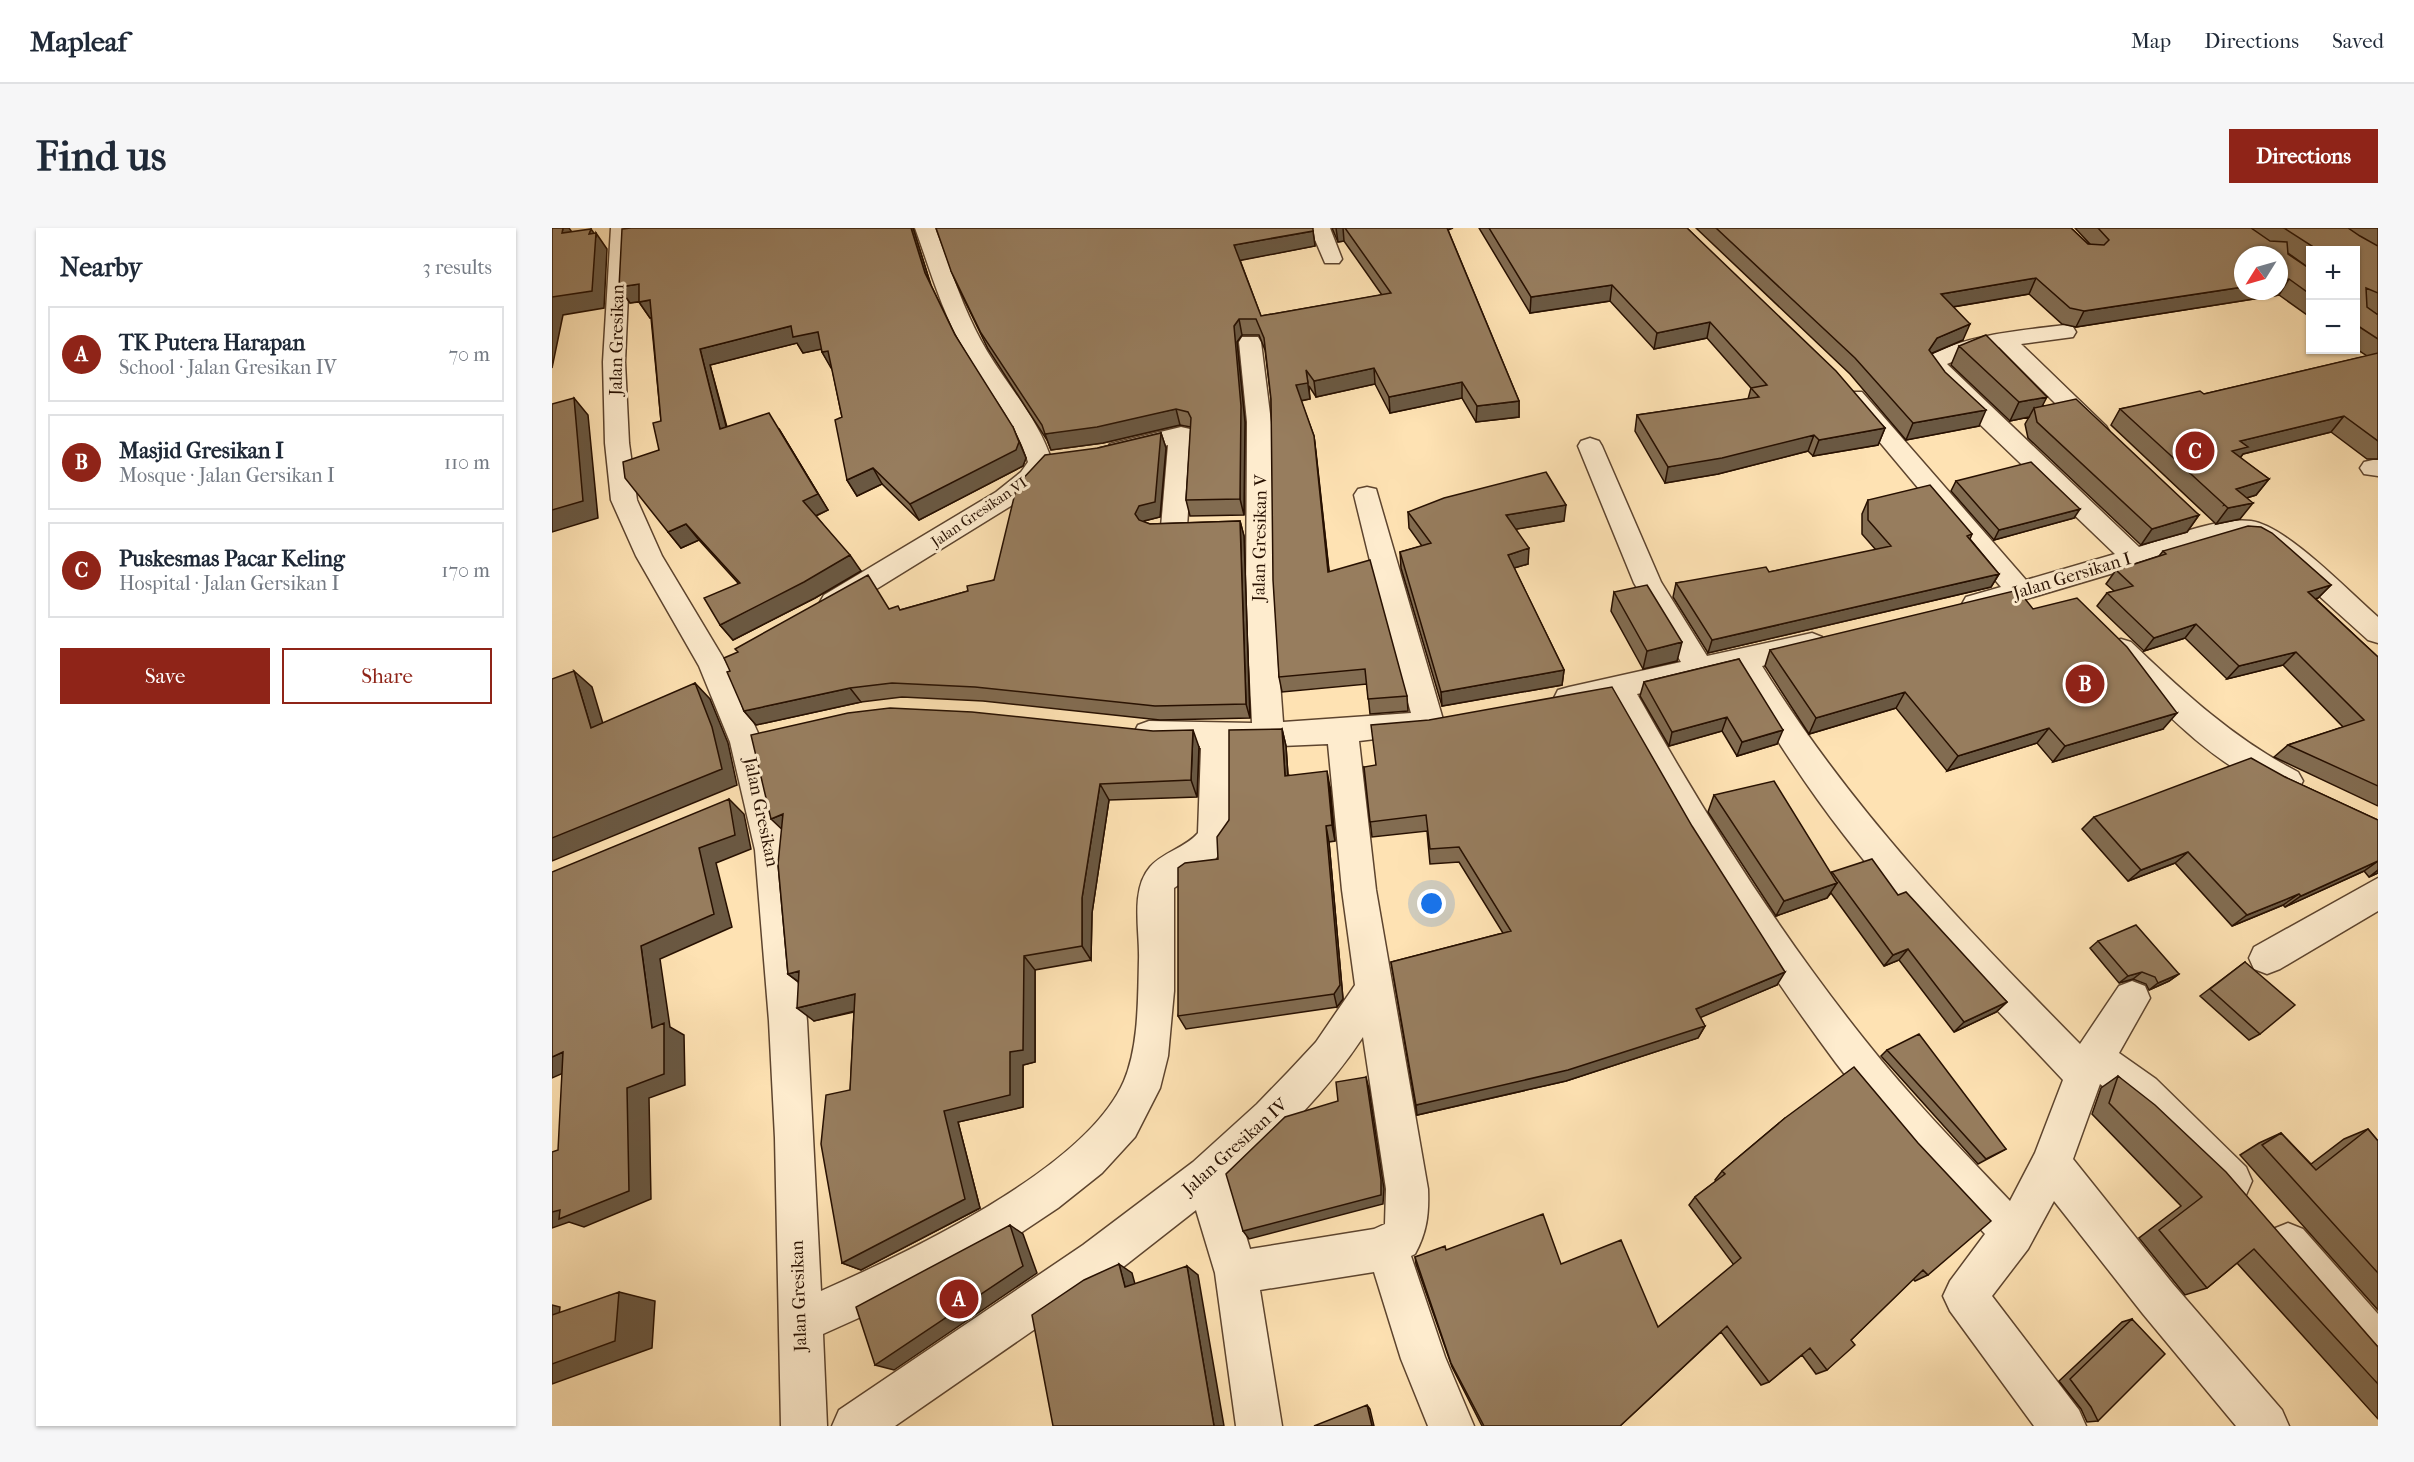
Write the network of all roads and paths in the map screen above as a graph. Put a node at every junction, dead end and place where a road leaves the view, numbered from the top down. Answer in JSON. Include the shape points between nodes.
{"nodes":[{"id":1,"x":621,"y":228,"type":"edge"},
{"id":2,"x":925,"y":228,"type":"edge"},
{"id":3,"x":1320,"y":228,"type":"edge"},
{"id":4,"x":1332,"y":259,"type":"dead end"},
{"id":5,"x":2065,"y":332,"type":"dead end"},
{"id":6,"x":2005,"y":340,"type":"junction"},
{"id":7,"x":1250,"y":342,"type":"dead end"},
{"id":8,"x":1840,"y":381,"type":"edge"},
{"id":9,"x":1590,"y":446,"type":"dead end"},
{"id":10,"x":2114,"y":447,"type":"edge"},
{"id":11,"x":1092,"y":455,"type":"edge"},
{"id":12,"x":1367,"y":495,"type":"dead end"},
{"id":13,"x":1175,"y":527,"type":"edge"},
{"id":14,"x":2134,"y":557,"type":"junction"},
{"id":15,"x":2054,"y":583,"type":"junction"},
{"id":16,"x":2021,"y":592,"type":"junction"},
{"id":17,"x":2078,"y":607,"type":"edge"},
{"id":18,"x":815,"y":612,"type":"edge"},
{"id":19,"x":1947,"y":612,"type":"edge"},
{"id":20,"x":2102,"y":631,"type":"edge"},
{"id":21,"x":2378,"y":633,"type":"edge"},
{"id":22,"x":1834,"y":638,"type":"edge"},
{"id":23,"x":1743,"y":660,"type":"junction"},
{"id":24,"x":1700,"y":669,"type":"junction"},
{"id":25,"x":1618,"y":688,"type":"junction"},
{"id":26,"x":1543,"y":703,"type":"edge"},
{"id":27,"x":1118,"y":731,"type":"edge"},
{"id":28,"x":1342,"y":731,"type":"junction"},
{"id":29,"x":1268,"y":734,"type":"junction"},
{"id":30,"x":1217,"y":735,"type":"junction"},
{"id":31,"x":759,"y":792,"type":"junction"},
{"id":32,"x":2316,"y":794,"type":"edge"},
{"id":33,"x":726,"y":806,"type":"edge"},
{"id":34,"x":2378,"y":893,"type":"edge"},
{"id":35,"x":2267,"y":958,"type":"dead end"},
{"id":36,"x":1374,"y":989,"type":"junction"},
{"id":37,"x":2132,"y":998,"type":"dead end"},
{"id":38,"x":2089,"y":1066,"type":"junction"},
{"id":39,"x":2050,"y":1164,"type":"junction"},
{"id":40,"x":1207,"y":1176,"type":"junction"},
{"id":41,"x":2013,"y":1234,"type":"junction"},
{"id":42,"x":1387,"y":1246,"type":"junction"},
{"id":43,"x":1236,"y":1273,"type":"junction"},
{"id":44,"x":799,"y":1322,"type":"junction"},
{"id":45,"x":2378,"y":1347,"type":"edge"},
{"id":46,"x":804,"y":1426,"type":"edge"},
{"id":47,"x":855,"y":1426,"type":"edge"},
{"id":48,"x":1259,"y":1426,"type":"edge"},
{"id":49,"x":1451,"y":1426,"type":"edge"},
{"id":50,"x":2063,"y":1426,"type":"edge"},
{"id":51,"x":2266,"y":1426,"type":"edge"}],
"edges":[{"from":1,"to":31,"type":"street","name":"Jalan Gresikan","via":[[614,362],[624,500],[649,556],[724,661],[758,739]]},
{"from":2,"to":18,"type":"street","name":"Jalan Gresikan VI","via":[[945,288],[975,350],[1051,461],[1005,498]]},
{"from":3,"to":4,"type":"street"},
{"from":5,"to":6,"type":"street"},
{"from":6,"to":10,"type":"street"},
{"from":6,"to":14,"type":"street","via":[[1957,352],[1939,359],[1935,365]]},
{"from":7,"to":29,"type":"street","name":"Jalan Gresikan V","via":[[1261,438],[1248,525],[1259,606]]},
{"from":8,"to":16,"type":"street"},
{"from":9,"to":24,"type":"street","via":[[1648,583]]},
{"from":11,"to":13,"type":"street","via":[[1181,434]]},
{"from":12,"to":28,"type":"street","via":[[1398,618],[1440,721]]},
{"from":14,"to":15,"type":"street","name":"Jalan Gersikan I"},
{"from":14,"to":21,"type":"street","name":"Jalan Gersikan I","via":[[2199,527],[2260,533]]},
{"from":15,"to":16,"type":"street","name":"Jalan Gersikan I"},
{"from":15,"to":17,"type":"street"},
{"from":16,"to":19,"type":"street","name":"Jalan Gersikan I"},
{"from":20,"to":32,"type":"street","via":[[2225,745]]},
{"from":22,"to":23,"type":"street"},
{"from":23,"to":24,"type":"street"},
{"from":23,"to":38,"type":"street","via":[[1798,748],[1895,874],[1980,968]]},
{"from":24,"to":25,"type":"street"},
{"from":25,"to":26,"type":"street"},
{"from":25,"to":41,"type":"street","via":[[1706,841],[1819,1010],[1895,1106]]},
{"from":27,"to":30,"type":"street"},
{"from":28,"to":29,"type":"street"},
{"from":28,"to":36,"type":"street"},
{"from":29,"to":30,"type":"street"},
{"from":30,"to":44,"type":"street","via":[[1215,837],[1207,848],[1169,871],[1157,885],[1153,1024],[1141,1088],[1124,1122],[1080,1166],[1010,1215],[893,1281]]},
{"from":31,"to":33,"type":"street"},
{"from":31,"to":44,"type":"street","name":"Jalan Gresikan","via":[[772,850],[788,1021]]},
{"from":34,"to":35,"type":"street"},
{"from":36,"to":40,"type":"street","name":"Jalan Gresikan IV","via":[[1329,1055],[1271,1118]]},
{"from":36,"to":42,"type":"street","via":[[1407,1189],[1405,1230],[1400,1239]]},
{"from":37,"to":38,"type":"street"},
{"from":38,"to":39,"type":"street"},
{"from":38,"to":45,"type":"street","via":[[2142,1092],[2174,1122]]},
{"from":39,"to":41,"type":"street"},
{"from":39,"to":51,"type":"street"},
{"from":40,"to":43,"type":"street"},
{"from":40,"to":47,"type":"street","name":"Jalan Gresikan IV","via":[[1098,1260]]},
{"from":41,"to":50,"type":"street","via":[[1965,1296]]},
{"from":42,"to":43,"type":"street"},
{"from":42,"to":49,"type":"street","via":[[1423,1359]]},
{"from":43,"to":48,"type":"street"},
{"from":44,"to":46,"type":"street","name":"Jalan Gresikan"}]}
